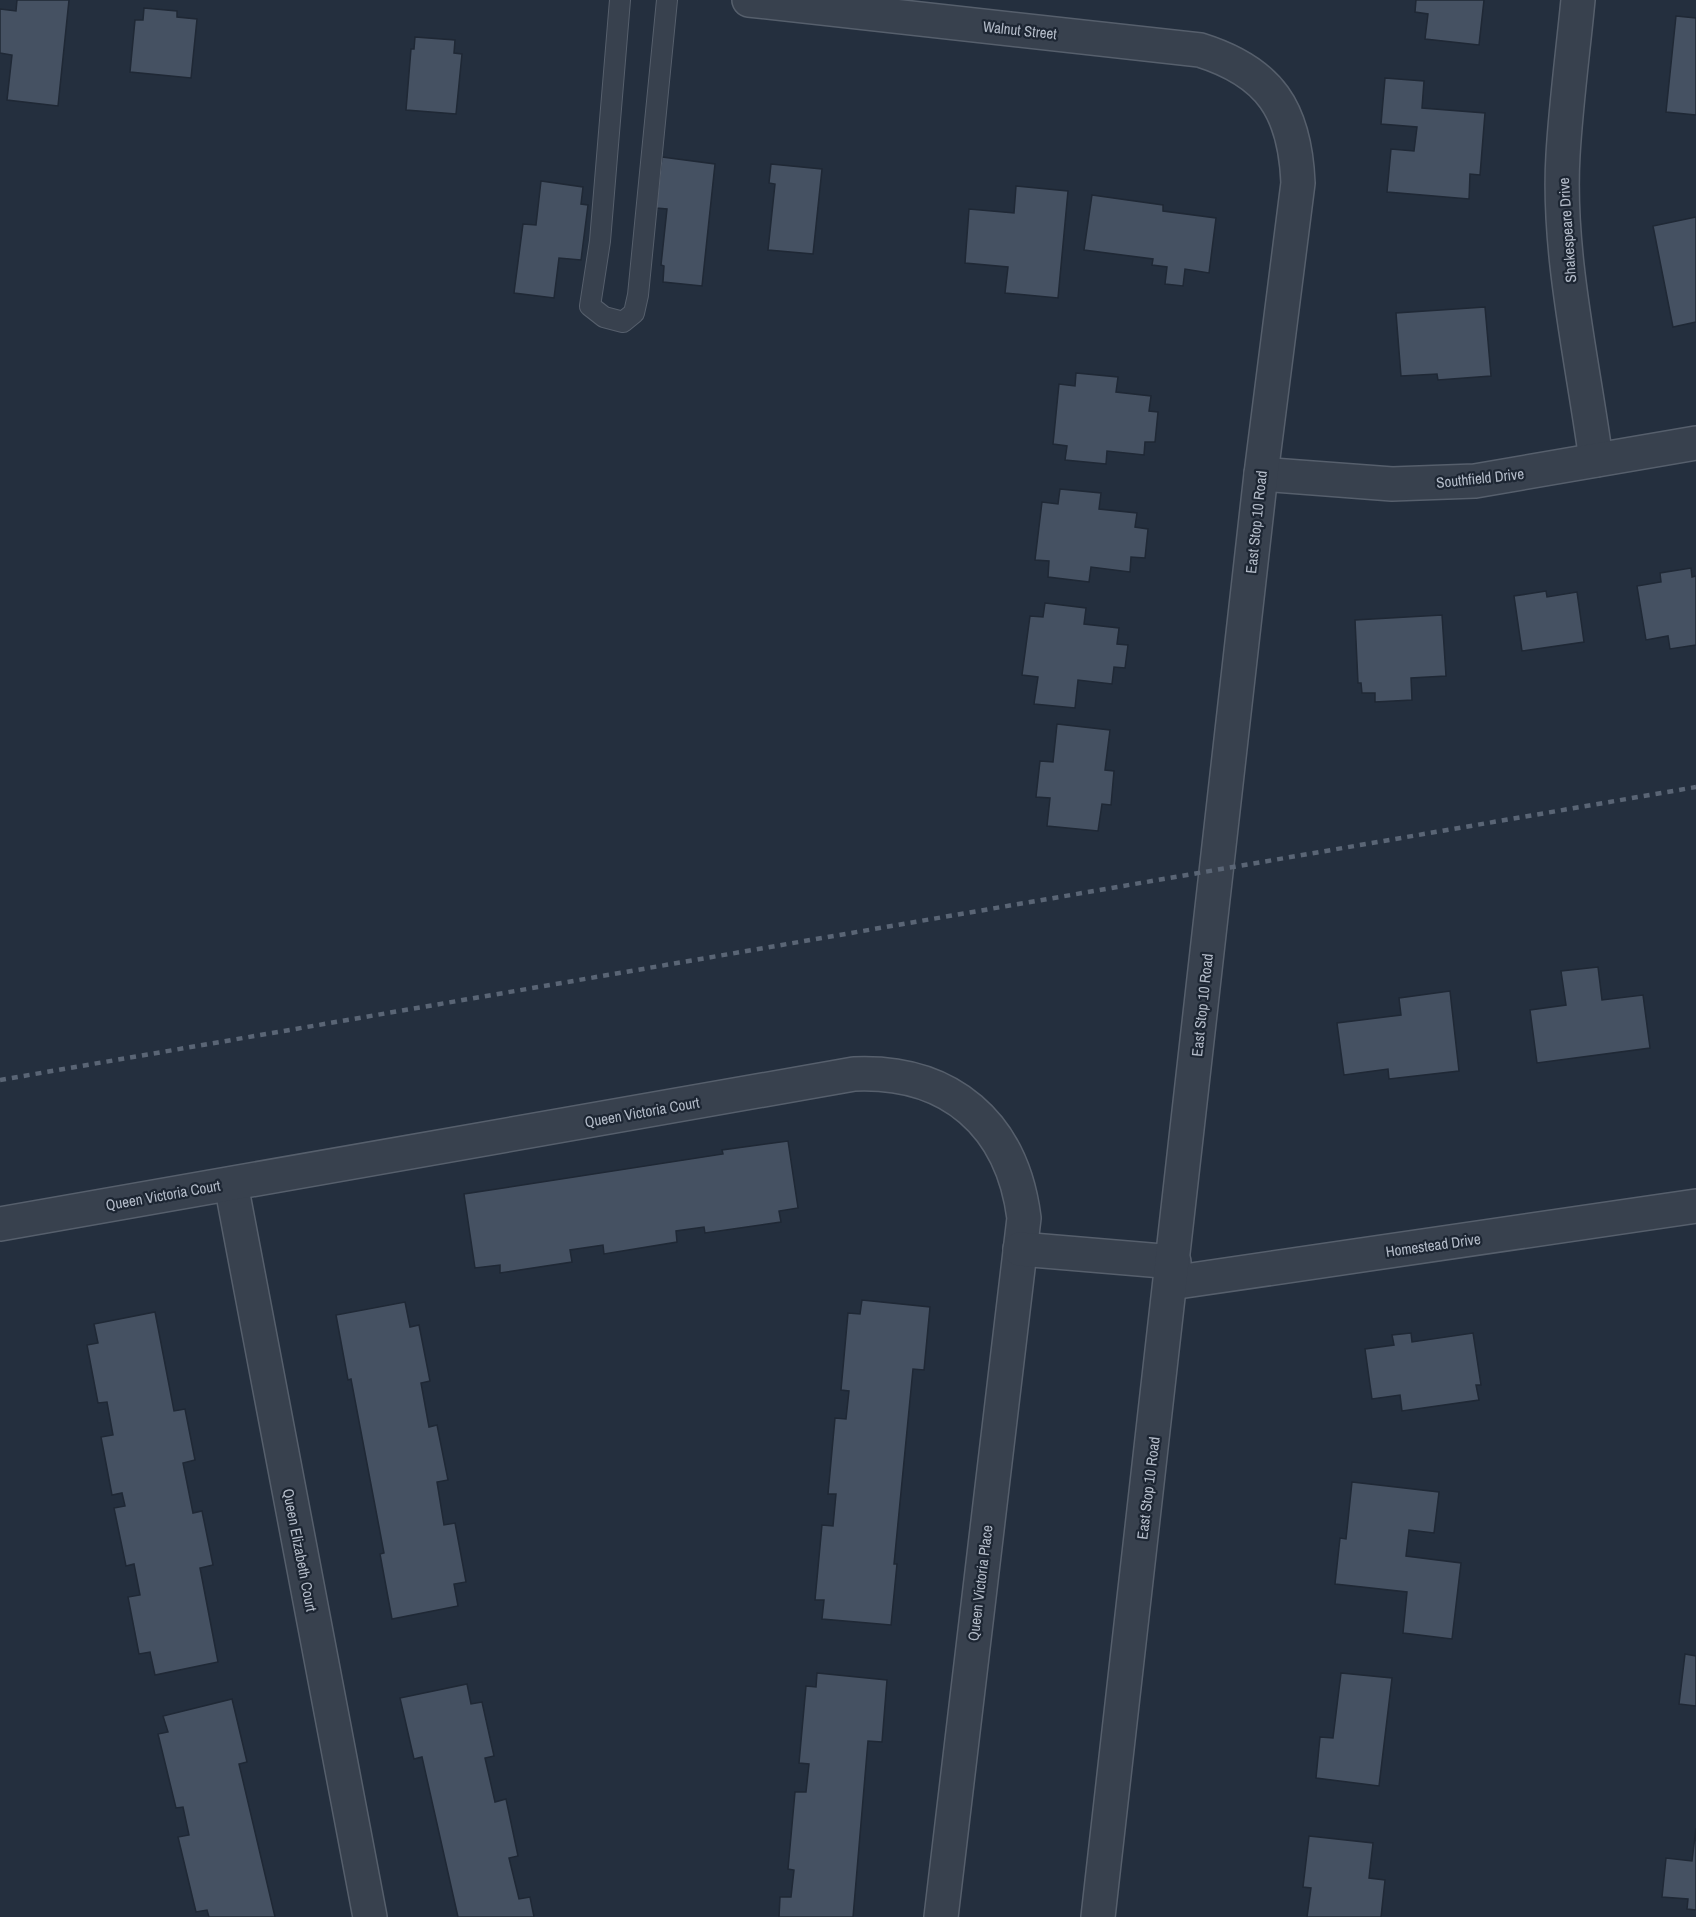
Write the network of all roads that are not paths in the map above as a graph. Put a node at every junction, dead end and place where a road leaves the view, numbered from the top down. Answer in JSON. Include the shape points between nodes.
{"nodes":[{"id":1,"x":620,"y":0,"type":"edge"},
{"id":2,"x":667,"y":0,"type":"edge"},
{"id":3,"x":749,"y":0,"type":"edge"},
{"id":4,"x":1578,"y":0,"type":"edge"},
{"id":5,"x":830,"y":4,"type":"edge"},
{"id":6,"x":1276,"y":97,"type":"joint"},
{"id":7,"x":1696,"y":443,"type":"edge"},
{"id":8,"x":1596,"y":460,"type":"junction"},
{"id":9,"x":1261,"y":474,"type":"junction"},
{"id":10,"x":231,"y":1184,"type":"junction"},
{"id":11,"x":1696,"y":1206,"type":"edge"},
{"id":12,"x":0,"y":1224,"type":"edge"},
{"id":13,"x":1020,"y":1249,"type":"junction"},
{"id":14,"x":1172,"y":1273,"type":"junction"},
{"id":15,"x":370,"y":1917,"type":"edge"},
{"id":16,"x":941,"y":1917,"type":"edge"},
{"id":17,"x":1098,"y":1917,"type":"edge"}],
"edges":[{"from":1,"to":2,"type":"lane","via":[[600,241],[590,306],[604,317],[624,322],[634,313],[638,295]]},
{"from":3,"to":5,"type":"street","name":"Walnut Street"},
{"from":4,"to":8,"type":"street","name":"Shakespeare Drive","via":[[1565,118],[1565,227],[1569,280]]},
{"from":5,"to":6,"type":"street","name":"Walnut Street","via":[[1200,50],[1244,68]]},
{"from":6,"to":9,"type":"street","name":"East Stop 10 Road","via":[[1297,151],[1298,183]]},
{"from":7,"to":8,"type":"street","name":"Southfield Drive"},
{"from":8,"to":9,"type":"street","name":"Southfield Drive","via":[[1506,477],[1426,484]]},
{"from":9,"to":14,"type":"street","name":"East Stop 10 Road"},
{"from":10,"to":12,"type":"street","name":"Queen Victoria Court"},
{"from":10,"to":13,"type":"street","name":"Queen Victoria Court","via":[[854,1074],[894,1074],[934,1085],[961,1101],[1003,1146],[1019,1188],[1024,1218]]},
{"from":10,"to":15,"type":"street","name":"Queen Elizabeth Court"},
{"from":11,"to":14,"type":"street","name":"Homestead Drive"},
{"from":13,"to":14,"type":"street"},
{"from":13,"to":16,"type":"street","name":"Queen Victoria Place"},
{"from":14,"to":17,"type":"street","name":"East Stop 10 Road"}]}
